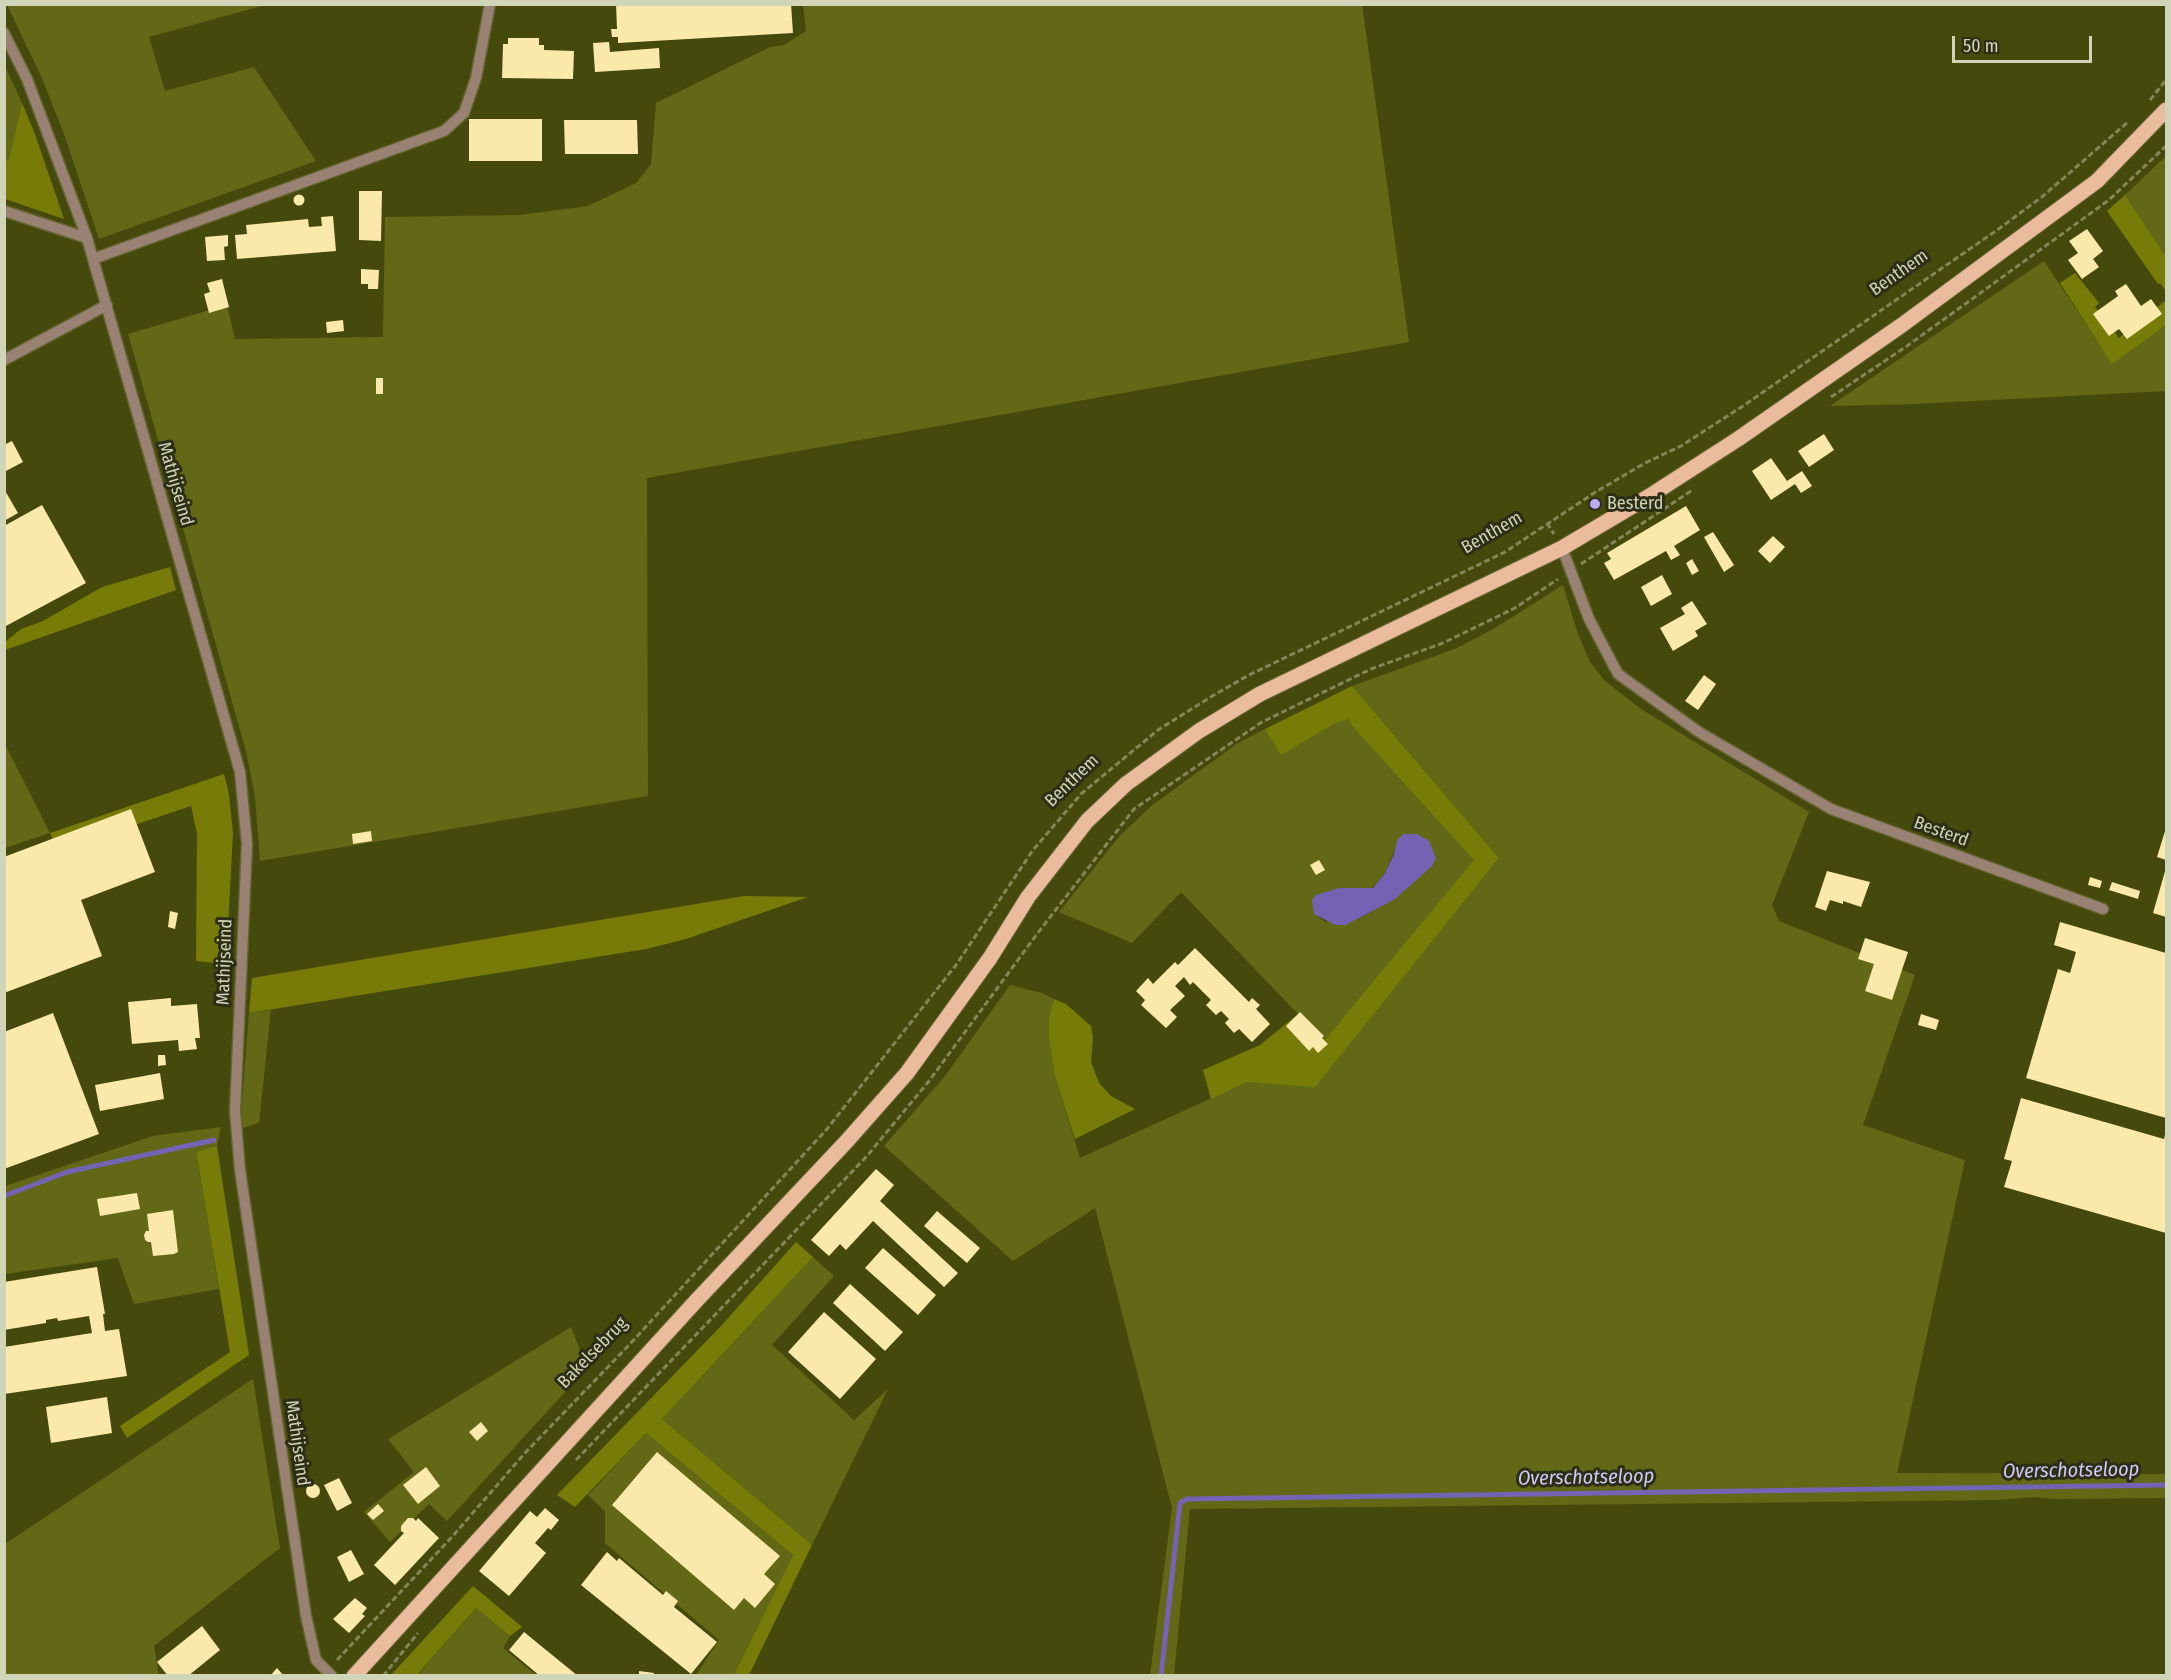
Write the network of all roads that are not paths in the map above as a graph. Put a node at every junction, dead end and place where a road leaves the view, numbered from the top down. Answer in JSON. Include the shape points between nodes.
{"nodes":[{"id":1,"x":490,"y":4,"type":"edge"},
{"id":2,"x":4,"y":33,"type":"edge"},
{"id":3,"x":2166,"y":110,"type":"edge"},
{"id":4,"x":4,"y":211,"type":"edge"},
{"id":5,"x":87,"y":238,"type":"junction"},
{"id":6,"x":93,"y":259,"type":"junction"},
{"id":7,"x":107,"y":305,"type":"junction"},
{"id":8,"x":4,"y":360,"type":"edge"},
{"id":9,"x":1562,"y":548,"type":"junction"},
{"id":10,"x":2103,"y":909,"type":"dead end"},
{"id":11,"x":329,"y":1673,"type":"edge"},
{"id":12,"x":354,"y":1676,"type":"edge"}],
"edges":[{"from":1,"to":6,"type":"street","via":[[476,78],[464,113],[444,131]]},
{"from":2,"to":5,"type":"street","name":"Mathijseind","via":[[27,79]]},
{"from":3,"to":9,"type":"main road","via":[[2097,181],[1902,325],[1738,439]]},
{"from":4,"to":5,"type":"street"},
{"from":5,"to":6,"type":"street","name":"Mathijseind"},
{"from":6,"to":7,"type":"street","name":"Mathijseind"},
{"from":7,"to":8,"type":"street"},
{"from":7,"to":11,"type":"street","name":"Mathijseind","via":[[240,772],[247,844],[235,1112],[240,1170],[306,1616],[316,1660]]},
{"from":9,"to":10,"type":"street","name":"Besterd","via":[[1589,619],[1618,674],[1698,732],[1831,810]]},
{"from":9,"to":12,"type":"main road","via":[[1260,694],[1199,731],[1126,784],[1087,821],[1028,897],[990,958],[907,1073]]}]}
